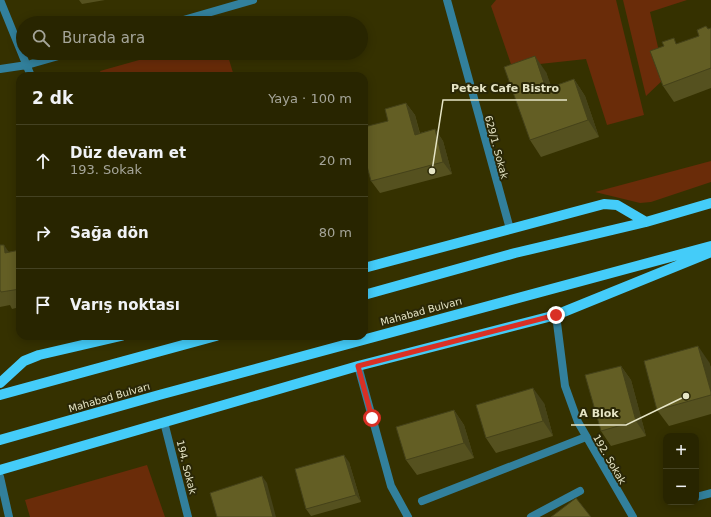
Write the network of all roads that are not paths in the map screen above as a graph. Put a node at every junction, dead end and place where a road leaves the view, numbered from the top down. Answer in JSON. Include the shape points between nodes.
{"nodes":[{"id":1,"x":0,"y":0,"type":"edge"},
{"id":2,"x":254,"y":0,"type":"edge"},
{"id":3,"x":447,"y":0,"type":"edge"},
{"id":4,"x":198,"y":16,"type":"edge"},
{"id":5,"x":16,"y":39,"type":"edge"},
{"id":6,"x":25,"y":60,"type":"edge"},
{"id":7,"x":44,"y":60,"type":"edge"},
{"id":8,"x":27,"y":65,"type":"junction"},
{"id":9,"x":0,"y":69,"type":"edge"},
{"id":10,"x":30,"y":72,"type":"edge"},
{"id":11,"x":711,"y":203,"type":"edge"},
{"id":12,"x":646,"y":222,"type":"junction"},
{"id":13,"x":510,"y":229,"type":"junction"},
{"id":14,"x":711,"y":246,"type":"edge"},
{"id":15,"x":711,"y":252,"type":"edge"},
{"id":16,"x":368,"y":267,"type":"edge"},
{"id":17,"x":368,"y":294,"type":"edge"},
{"id":18,"x":556,"y":315,"type":"junction"},
{"id":19,"x":368,"y":339,"type":"edge"},
{"id":20,"x":104,"y":340,"type":"edge"},
{"id":21,"x":201,"y":340,"type":"edge"},
{"id":22,"x":362,"y":340,"type":"edge"},
{"id":23,"x":358,"y":366,"type":"junction"},
{"id":24,"x":0,"y":383,"type":"edge"},
{"id":25,"x":0,"y":395,"type":"edge"},
{"id":26,"x":164,"y":422,"type":"junction"},
{"id":27,"x":586,"y":438,"type":"junction"},
{"id":28,"x":0,"y":440,"type":"edge"},
{"id":29,"x":0,"y":470,"type":"edge"},
{"id":30,"x":0,"y":477,"type":"edge"},
{"id":31,"x":580,"y":491,"type":"dead end"},
{"id":32,"x":711,"y":493,"type":"edge"},
{"id":33,"x":699,"y":496,"type":"edge"},
{"id":34,"x":422,"y":501,"type":"dead end"},
{"id":35,"x":9,"y":517,"type":"edge"},
{"id":36,"x":188,"y":517,"type":"edge"},
{"id":37,"x":408,"y":517,"type":"edge"},
{"id":38,"x":531,"y":517,"type":"edge"},
{"id":39,"x":633,"y":517,"type":"edge"}],
"edges":[{"from":1,"to":5,"type":"street"},
{"from":2,"to":4,"type":"street"},
{"from":3,"to":13,"type":"street","name":"629/1. Sokak"},
{"from":6,"to":8,"type":"street"},
{"from":7,"to":8,"type":"street"},
{"from":8,"to":9,"type":"street"},
{"from":8,"to":10,"type":"street"},
{"from":11,"to":12,"type":"main road"},
{"from":12,"to":13,"type":"main road","via":[[617,205],[604,204]]},
{"from":12,"to":17,"type":"main road","via":[[515,253]]},
{"from":13,"to":16,"type":"main road"},
{"from":14,"to":19,"type":"main road","name":"Mahabad Bulvarı"},
{"from":15,"to":18,"type":"main road"},
{"from":18,"to":23,"type":"main road"},
{"from":18,"to":27,"type":"street","name":"192. Sokak","via":[[565,386]]},
{"from":20,"to":24,"type":"main road","via":[[24,361]]},
{"from":21,"to":25,"type":"main road"},
{"from":22,"to":28,"type":"main road","name":"Mahabad Bulvarı"},
{"from":23,"to":26,"type":"main road"},
{"from":23,"to":37,"type":"street","via":[[391,486]]},
{"from":26,"to":29,"type":"main road"},
{"from":26,"to":36,"type":"street","name":"194. Sokak"},
{"from":27,"to":34,"type":"street"},
{"from":27,"to":39,"type":"street","name":"192. Sokak"},
{"from":30,"to":35,"type":"street"},
{"from":31,"to":38,"type":"street"},
{"from":32,"to":33,"type":"street"}]}
